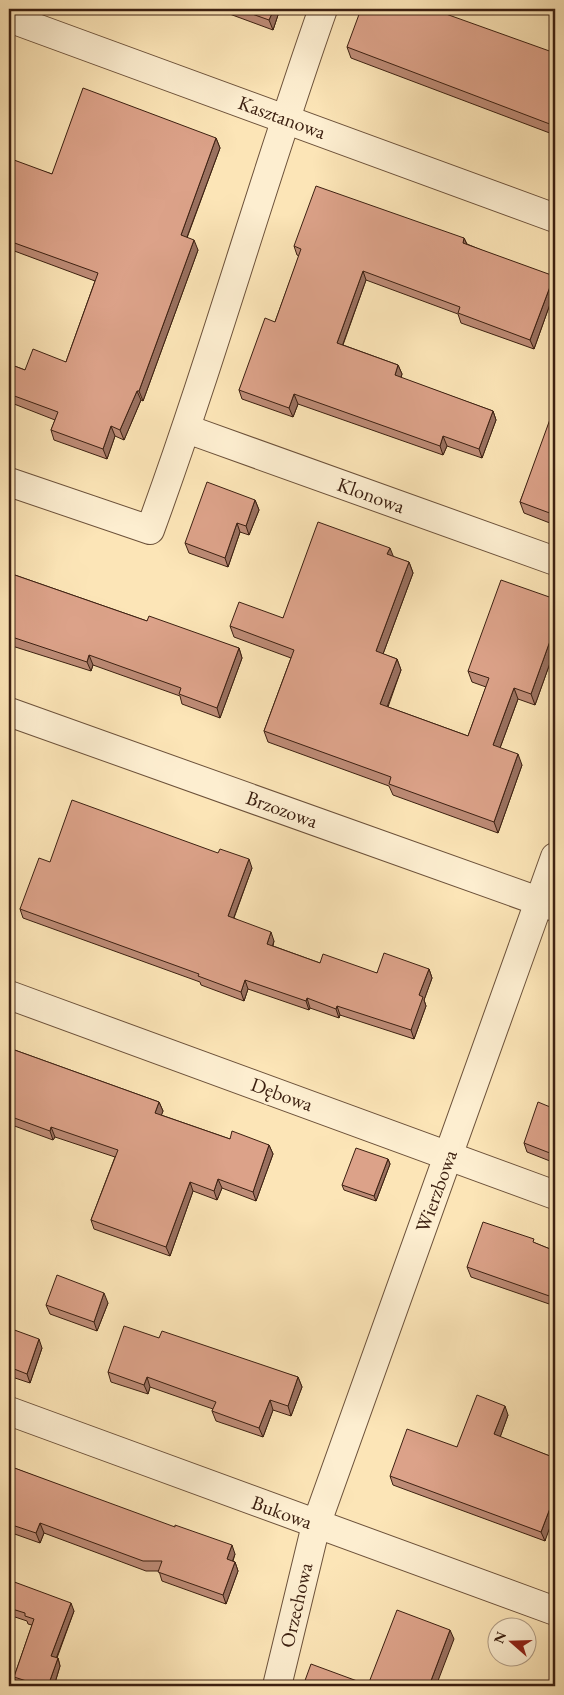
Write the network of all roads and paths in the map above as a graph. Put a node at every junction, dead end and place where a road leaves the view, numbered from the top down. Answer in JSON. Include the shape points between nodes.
{"nodes":[{"id":1,"x":323,"y":9,"type":"edge"},
{"id":2,"x":9,"y":18,"type":"edge"},
{"id":3,"x":284,"y":118,"type":"junction"},
{"id":4,"x":555,"y":218,"type":"edge"},
{"id":5,"x":188,"y":429,"type":"junction"},
{"id":6,"x":9,"y":484,"type":"edge"},
{"id":7,"x":555,"y":561,"type":"edge"},
{"id":8,"x":9,"y":712,"type":"edge"},
{"id":9,"x":555,"y":857,"type":"edge"},
{"id":10,"x":547,"y":904,"type":"edge"},
{"id":11,"x":9,"y":995,"type":"edge"},
{"id":12,"x":449,"y":1155,"type":"junction"},
{"id":13,"x":555,"y":1195,"type":"edge"},
{"id":14,"x":9,"y":1411,"type":"edge"},
{"id":15,"x":316,"y":1525,"type":"junction"},
{"id":16,"x":555,"y":1611,"type":"edge"},
{"id":17,"x":277,"y":1686,"type":"edge"}],
"edges":[{"from":1,"to":3,"type":"street"},
{"from":2,"to":3,"type":"street","name":"Kasztanowa"},
{"from":3,"to":4,"type":"street","name":"Kasztanowa"},
{"from":3,"to":5,"type":"street"},
{"from":5,"to":6,"type":"street","via":[[150,530]]},
{"from":5,"to":7,"type":"street","name":"Klonowa"},
{"from":8,"to":10,"type":"street","name":"Brzozowa"},
{"from":9,"to":10,"type":"street","name":"Wierzbowa"},
{"from":10,"to":12,"type":"street","name":"Wierzbowa"},
{"from":11,"to":12,"type":"street","name":"Dębowa"},
{"from":12,"to":13,"type":"street","name":"Dębowa"},
{"from":12,"to":15,"type":"street","name":"Wierzbowa"},
{"from":14,"to":15,"type":"street","name":"Bukowa"},
{"from":15,"to":16,"type":"street","name":"Bukowa"},
{"from":15,"to":17,"type":"street","name":"Orzechowa"}]}
